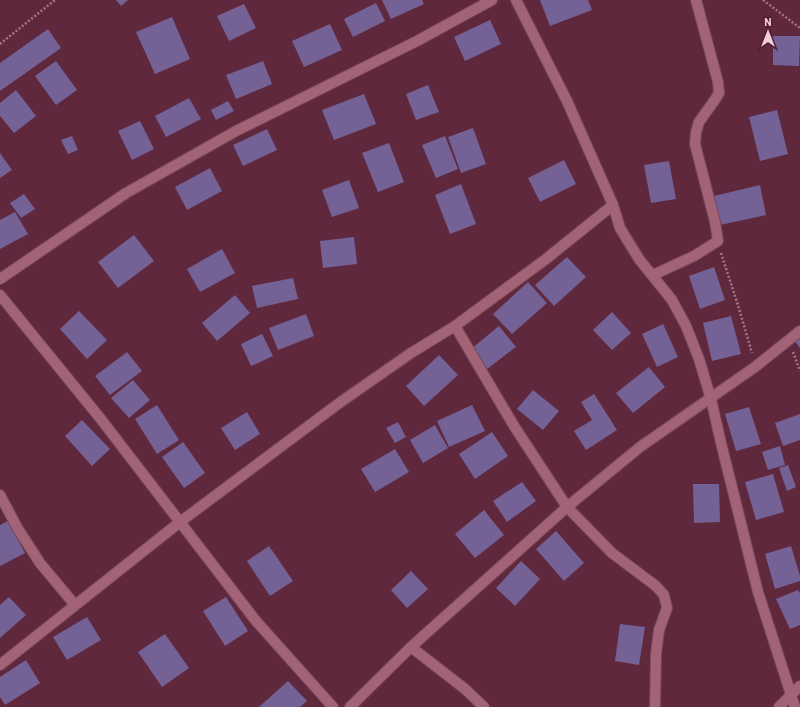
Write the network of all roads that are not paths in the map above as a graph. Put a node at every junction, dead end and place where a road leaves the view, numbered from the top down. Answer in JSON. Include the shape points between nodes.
{"nodes":[{"id":1,"x":492,"y":0,"type":"edge"},
{"id":2,"x":516,"y":0,"type":"edge"},
{"id":3,"x":696,"y":0,"type":"edge"},
{"id":4,"x":613,"y":205,"type":"junction"},
{"id":5,"x":653,"y":275,"type":"junction"},
{"id":6,"x":0,"y":279,"type":"edge"},
{"id":7,"x":0,"y":295,"type":"edge"},
{"id":8,"x":455,"y":326,"type":"junction"},
{"id":9,"x":800,"y":332,"type":"edge"},
{"id":10,"x":711,"y":399,"type":"junction"},
{"id":11,"x":0,"y":495,"type":"edge"},
{"id":12,"x":567,"y":508,"type":"junction"},
{"id":13,"x":180,"y":522,"type":"junction"},
{"id":14,"x":75,"y":605,"type":"junction"},
{"id":15,"x":411,"y":647,"type":"junction"},
{"id":16,"x":0,"y":665,"type":"edge"},
{"id":17,"x":800,"y":686,"type":"edge"},
{"id":18,"x":791,"y":695,"type":"junction"},
{"id":19,"x":332,"y":707,"type":"edge"},
{"id":20,"x":350,"y":707,"type":"edge"},
{"id":21,"x":484,"y":707,"type":"edge"},
{"id":22,"x":655,"y":707,"type":"edge"},
{"id":23,"x":779,"y":707,"type":"edge"},
{"id":24,"x":795,"y":707,"type":"edge"}],
"edges":[{"from":1,"to":6,"type":"street","via":[[236,131],[126,193]]},
{"from":2,"to":4,"type":"street"},
{"from":3,"to":5,"type":"street","via":[[719,92],[699,122],[695,144],[718,241],[694,256]]},
{"from":4,"to":5,"type":"street","via":[[626,239]]},
{"from":4,"to":8,"type":"street","via":[[546,259]]},
{"from":5,"to":10,"type":"street","via":[[672,300],[686,326]]},
{"from":7,"to":13,"type":"street"},
{"from":8,"to":12,"type":"street","via":[[514,426]]},
{"from":8,"to":13,"type":"street","via":[[411,353],[342,402]]},
{"from":9,"to":10,"type":"street"},
{"from":10,"to":12,"type":"street","via":[[640,447]]},
{"from":10,"to":18,"type":"street","via":[[758,592]]},
{"from":11,"to":14,"type":"street","via":[[40,563]]},
{"from":12,"to":15,"type":"street"},
{"from":12,"to":22,"type":"street","via":[[612,553],[664,595],[667,608],[659,630],[656,654]]},
{"from":13,"to":14,"type":"street"},
{"from":13,"to":19,"type":"street","via":[[256,621]]},
{"from":14,"to":16,"type":"street"},
{"from":15,"to":20,"type":"street"},
{"from":15,"to":21,"type":"street","via":[[466,689]]},
{"from":17,"to":18,"type":"street"},
{"from":18,"to":23,"type":"street"},
{"from":18,"to":24,"type":"street"}]}
